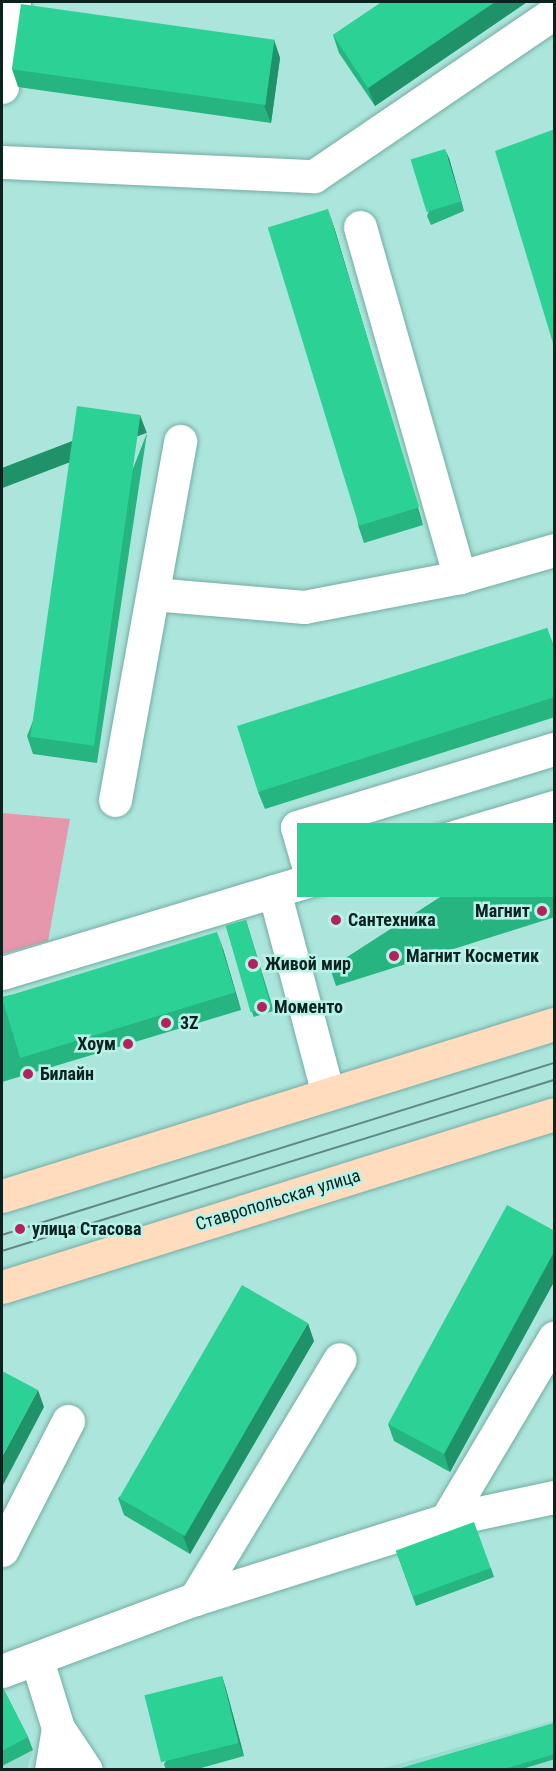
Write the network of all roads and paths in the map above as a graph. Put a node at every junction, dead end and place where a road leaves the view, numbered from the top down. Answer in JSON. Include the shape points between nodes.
{"nodes":[{"id":1,"x":14,"y":2,"type":"edge"},
{"id":2,"x":555,"y":13,"type":"edge"},
{"id":3,"x":2,"y":87,"type":"edge"},
{"id":4,"x":2,"y":162,"type":"edge"},
{"id":5,"x":360,"y":227,"type":"dead end"},
{"id":6,"x":180,"y":441,"type":"dead end"},
{"id":7,"x":555,"y":550,"type":"edge"},
{"id":8,"x":460,"y":577,"type":"junction"},
{"id":9,"x":153,"y":594,"type":"junction"},
{"id":10,"x":555,"y":749,"type":"edge"},
{"id":11,"x":115,"y":800,"type":"dead end"},
{"id":12,"x":555,"y":807,"type":"edge"},
{"id":13,"x":312,"y":879,"type":"junction"},
{"id":14,"x":274,"y":891,"type":"junction"},
{"id":15,"x":2,"y":973,"type":"edge"},
{"id":16,"x":555,"y":1024,"type":"edge"},
{"id":17,"x":328,"y":1094,"type":"junction"},
{"id":18,"x":555,"y":1114,"type":"edge"},
{"id":19,"x":2,"y":1196,"type":"edge"},
{"id":20,"x":2,"y":1287,"type":"edge"},
{"id":21,"x":555,"y":1338,"type":"edge"},
{"id":22,"x":340,"y":1359,"type":"dead end"},
{"id":23,"x":68,"y":1421,"type":"dead end"},
{"id":24,"x":555,"y":1497,"type":"edge"},
{"id":25,"x":446,"y":1520,"type":"junction"},
{"id":26,"x":2,"y":1550,"type":"edge"},
{"id":27,"x":195,"y":1599,"type":"junction"},
{"id":28,"x":37,"y":1660,"type":"junction"},
{"id":29,"x":2,"y":1671,"type":"edge"},
{"id":30,"x":58,"y":1728,"type":"junction"},
{"id":31,"x":51,"y":1770,"type":"edge"},
{"id":32,"x":86,"y":1770,"type":"edge"}],
"edges":[{"from":1,"to":3,"type":"lane"},
{"from":2,"to":4,"type":"lane","via":[[314,176]]},
{"from":5,"to":8,"type":"lane"},
{"from":6,"to":9,"type":"lane"},
{"from":7,"to":8,"type":"lane"},
{"from":8,"to":9,"type":"lane","via":[[304,607]]},
{"from":9,"to":11,"type":"lane"},
{"from":10,"to":13,"type":"lane","via":[[297,827]]},
{"from":12,"to":13,"type":"lane"},
{"from":13,"to":14,"type":"lane"},
{"from":14,"to":15,"type":"lane"},
{"from":14,"to":17,"type":"lane"},
{"from":16,"to":17,"type":"main road"},
{"from":17,"to":19,"type":"main road"},
{"from":18,"to":20,"type":"main road","name":"Ставропольская улица"},
{"from":21,"to":25,"type":"lane"},
{"from":22,"to":27,"type":"lane"},
{"from":23,"to":26,"type":"lane"},
{"from":24,"to":25,"type":"lane"},
{"from":25,"to":27,"type":"lane"},
{"from":27,"to":28,"type":"lane"},
{"from":28,"to":29,"type":"lane"},
{"from":28,"to":30,"type":"lane"},
{"from":30,"to":31,"type":"lane"},
{"from":30,"to":32,"type":"lane"}]}
